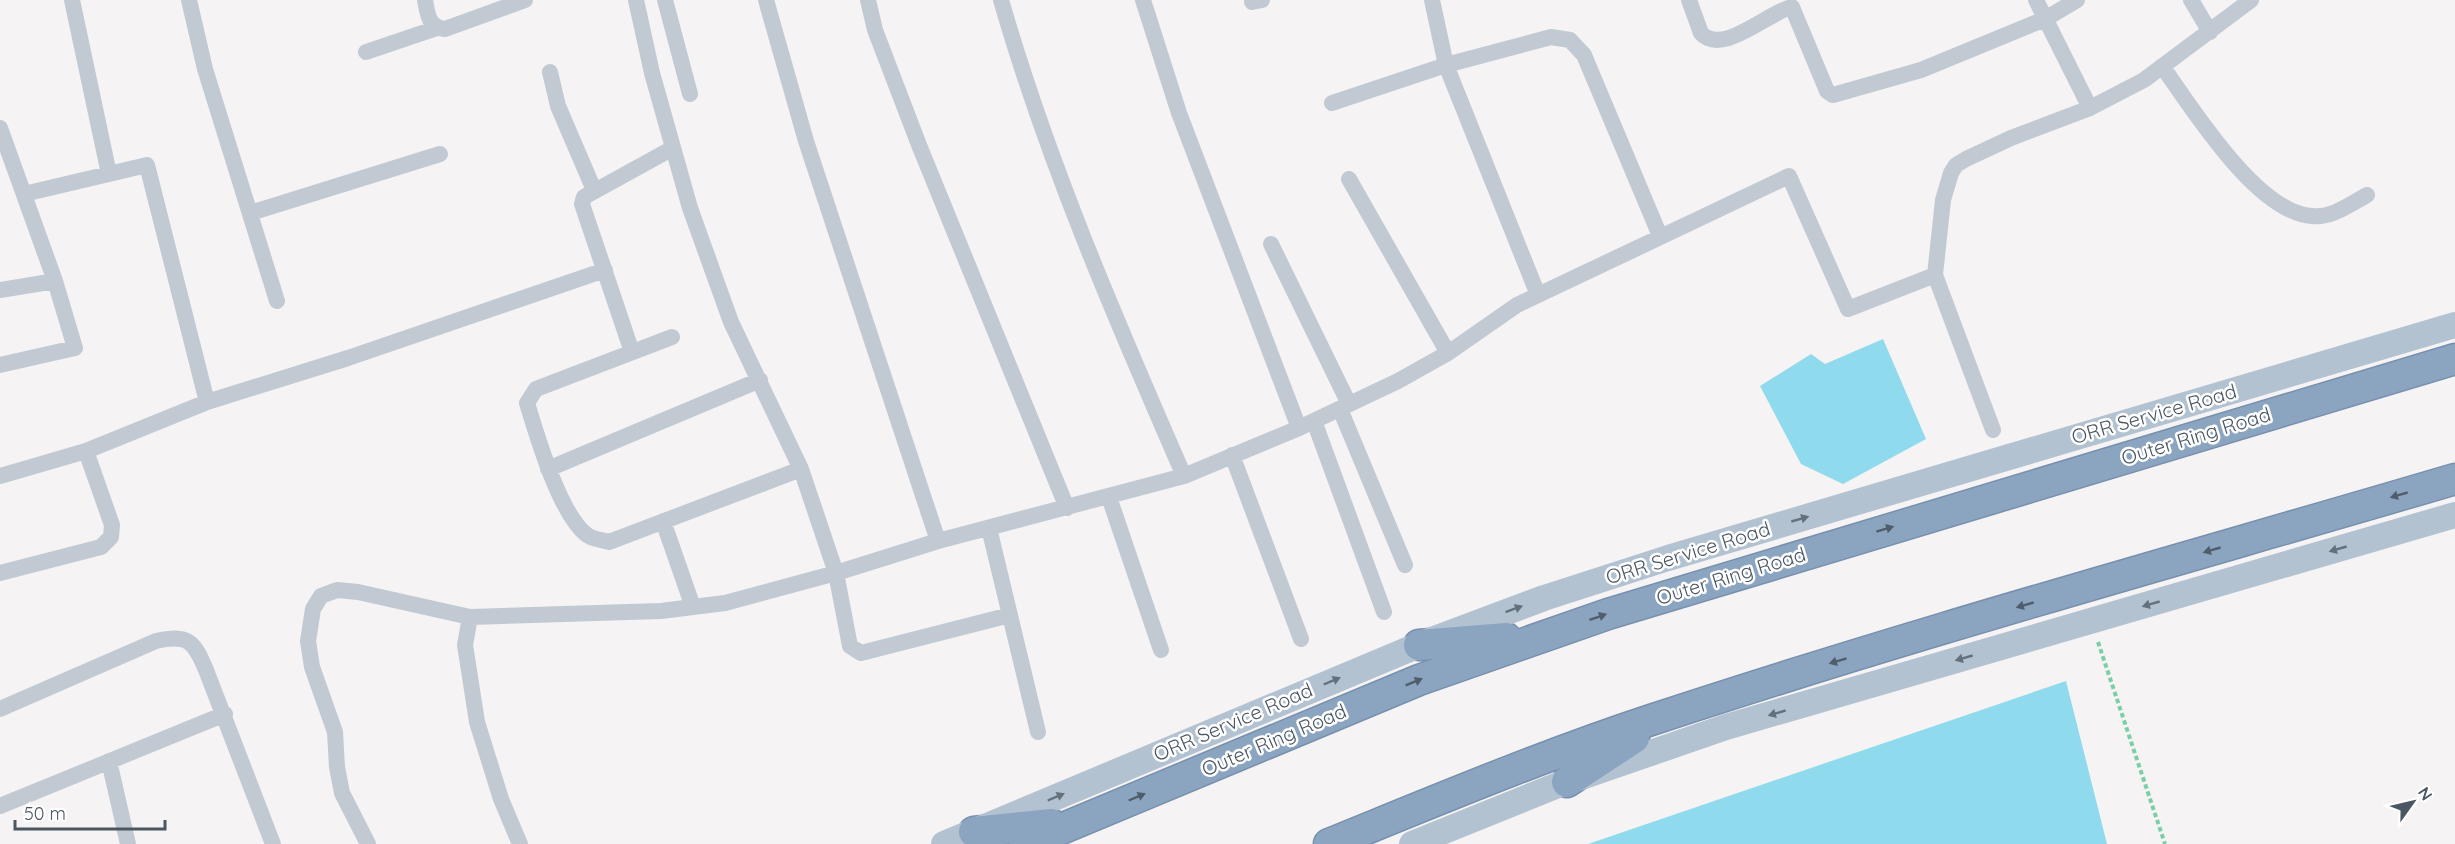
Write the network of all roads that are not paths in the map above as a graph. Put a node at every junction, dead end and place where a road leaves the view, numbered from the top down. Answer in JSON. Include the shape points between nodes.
{"nodes":[{"id":1,"x":72,"y":0,"type":"edge"},
{"id":2,"x":189,"y":0,"type":"edge"},
{"id":3,"x":425,"y":0,"type":"edge"},
{"id":4,"x":525,"y":0,"type":"edge"},
{"id":5,"x":636,"y":0,"type":"edge"},
{"id":6,"x":665,"y":0,"type":"edge"},
{"id":7,"x":766,"y":0,"type":"edge"},
{"id":8,"x":868,"y":0,"type":"edge"},
{"id":9,"x":1001,"y":0,"type":"edge"},
{"id":10,"x":1143,"y":0,"type":"edge"},
{"id":11,"x":1432,"y":0,"type":"edge"},
{"id":12,"x":1689,"y":0,"type":"edge"},
{"id":13,"x":2036,"y":0,"type":"edge"},
{"id":14,"x":2077,"y":0,"type":"edge"},
{"id":15,"x":2191,"y":0,"type":"edge"},
{"id":16,"x":2251,"y":0,"type":"edge"},
{"id":17,"x":2045,"y":19,"type":"junction"},
{"id":18,"x":437,"y":28,"type":"junction"},
{"id":19,"x":2210,"y":32,"type":"junction"},
{"id":20,"x":366,"y":52,"type":"dead end"},
{"id":21,"x":1446,"y":65,"type":"junction"},
{"id":22,"x":2162,"y":66,"type":"junction"},
{"id":23,"x":550,"y":72,"type":"dead end"},
{"id":24,"x":690,"y":94,"type":"dead end"},
{"id":25,"x":1332,"y":103,"type":"dead end"},
{"id":26,"x":2090,"y":108,"type":"junction"},
{"id":27,"x":0,"y":128,"type":"edge"},
{"id":28,"x":673,"y":148,"type":"junction"},
{"id":29,"x":440,"y":154,"type":"dead end"},
{"id":30,"x":109,"y":174,"type":"junction"},
{"id":31,"x":1349,"y":178,"type":"dead end"},
{"id":32,"x":594,"y":190,"type":"junction"},
{"id":33,"x":24,"y":194,"type":"junction"},
{"id":34,"x":2367,"y":195,"type":"dead end"},
{"id":35,"x":250,"y":213,"type":"junction"},
{"id":36,"x":1660,"y":236,"type":"junction"},
{"id":37,"x":1271,"y":244,"type":"dead end"},
{"id":38,"x":605,"y":270,"type":"junction"},
{"id":39,"x":1935,"y":275,"type":"junction"},
{"id":40,"x":55,"y":281,"type":"junction"},
{"id":41,"x":0,"y":290,"type":"edge"},
{"id":42,"x":1538,"y":295,"type":"junction"},
{"id":43,"x":277,"y":301,"type":"dead end"},
{"id":44,"x":2455,"y":325,"type":"edge"},
{"id":45,"x":672,"y":337,"type":"dead end"},
{"id":46,"x":632,"y":352,"type":"junction"},
{"id":47,"x":1448,"y":353,"type":"junction"},
{"id":48,"x":2455,"y":359,"type":"edge"},
{"id":49,"x":0,"y":364,"type":"edge"},
{"id":50,"x":760,"y":380,"type":"junction"},
{"id":51,"x":207,"y":402,"type":"junction"},
{"id":52,"x":1345,"y":406,"type":"junction"},
{"id":53,"x":1307,"y":424,"type":"junction"},
{"id":54,"x":1994,"y":430,"type":"dead end"},
{"id":55,"x":86,"y":451,"type":"junction"},
{"id":56,"x":1232,"y":455,"type":"junction"},
{"id":57,"x":548,"y":469,"type":"junction"},
{"id":58,"x":801,"y":469,"type":"junction"},
{"id":59,"x":0,"y":476,"type":"edge"},
{"id":60,"x":1184,"y":476,"type":"junction"},
{"id":61,"x":2455,"y":479,"type":"edge"},
{"id":62,"x":1108,"y":497,"type":"junction"},
{"id":63,"x":1068,"y":508,"type":"junction"},
{"id":64,"x":2455,"y":515,"type":"edge"},
{"id":65,"x":663,"y":521,"type":"junction"},
{"id":66,"x":989,"y":528,"type":"junction"},
{"id":67,"x":938,"y":541,"type":"junction"},
{"id":68,"x":1404,"y":565,"type":"dead end"},
{"id":69,"x":0,"y":573,"type":"edge"},
{"id":70,"x":836,"y":573,"type":"junction"},
{"id":71,"x":693,"y":607,"type":"junction"},
{"id":72,"x":1384,"y":612,"type":"dead end"},
{"id":73,"x":1010,"y":615,"type":"junction"},
{"id":74,"x":470,"y":617,"type":"junction"},
{"id":75,"x":1546,"y":635,"type":"junction"},
{"id":76,"x":1301,"y":639,"type":"dead end"},
{"id":77,"x":1419,"y":645,"type":"junction"},
{"id":78,"x":1161,"y":650,"type":"dead end"},
{"id":79,"x":0,"y":709,"type":"edge"},
{"id":80,"x":225,"y":714,"type":"junction"},
{"id":81,"x":1670,"y":714,"type":"junction"},
{"id":82,"x":1038,"y":732,"type":"dead end"},
{"id":83,"x":109,"y":762,"type":"junction"},
{"id":84,"x":1567,"y":782,"type":"junction"},
{"id":85,"x":0,"y":806,"type":"edge"},
{"id":86,"x":1080,"y":820,"type":"junction"},
{"id":87,"x":974,"y":832,"type":"junction"},
{"id":88,"x":128,"y":844,"type":"edge"},
{"id":89,"x":273,"y":844,"type":"edge"},
{"id":90,"x":368,"y":844,"type":"edge"},
{"id":91,"x":520,"y":844,"type":"edge"},
{"id":92,"x":944,"y":844,"type":"edge"},
{"id":93,"x":1025,"y":844,"type":"edge"},
{"id":94,"x":1329,"y":844,"type":"edge"},
{"id":95,"x":1412,"y":844,"type":"edge"}],
"edges":[{"from":1,"to":30,"type":"street"},
{"from":2,"to":35,"type":"street","via":[[205,69]]},
{"from":3,"to":18,"type":"street","via":[[430,22]]},
{"from":4,"to":18,"type":"street","via":[[445,29]]},
{"from":5,"to":28,"type":"street"},
{"from":6,"to":24,"type":"street"},
{"from":7,"to":67,"type":"street","via":[[806,141]]},
{"from":8,"to":63,"type":"street","via":[[875,30],[919,145]]},
{"from":9,"to":60,"type":"street","via":[[1024,79],[1108,300]]},
{"from":10,"to":53,"type":"street","via":[[1179,113]]},
{"from":11,"to":21,"type":"street"},
{"from":12,"to":17,"type":"street","via":[[1701,33],[1712,39],[1731,38],[1792,7],[1827,91],[1833,95],[1921,70]]},
{"from":13,"to":17,"type":"street"},
{"from":14,"to":17,"type":"street"},
{"from":15,"to":19,"type":"street"},
{"from":16,"to":19,"type":"street"},
{"from":17,"to":26,"type":"street"},
{"from":18,"to":20,"type":"street"},
{"from":19,"to":22,"type":"street"},
{"from":21,"to":25,"type":"street"},
{"from":21,"to":36,"type":"street","via":[[1551,37],[1570,40],[1584,55]]},
{"from":21,"to":42,"type":"street"},
{"from":22,"to":26,"type":"street","via":[[2144,80]]},
{"from":22,"to":34,"type":"street","via":[[2227,154],[2279,205],[2314,217],[2332,214]]},
{"from":23,"to":32,"type":"street","via":[[558,106]]},
{"from":26,"to":39,"type":"street","via":[[2011,138],[1956,165],[1943,200]]},
{"from":27,"to":33,"type":"street"},
{"from":28,"to":32,"type":"street"},
{"from":28,"to":50,"type":"street","via":[[731,322]]},
{"from":29,"to":35,"type":"street"},
{"from":30,"to":33,"type":"street"},
{"from":30,"to":51,"type":"street","via":[[147,165]]},
{"from":31,"to":47,"type":"street"},
{"from":32,"to":38,"type":"street","via":[[584,197],[582,204]]},
{"from":33,"to":40,"type":"street"},
{"from":35,"to":43,"type":"street"},
{"from":36,"to":39,"type":"street","via":[[1789,176],[1848,309]]},
{"from":36,"to":42,"type":"street"},
{"from":37,"to":52,"type":"street"},
{"from":38,"to":46,"type":"street"},
{"from":38,"to":51,"type":"street"},
{"from":39,"to":54,"type":"street"},
{"from":40,"to":41,"type":"street"},
{"from":40,"to":49,"type":"street","via":[[75,348]]},
{"from":42,"to":47,"type":"street"},
{"from":77,"to":44,"type":"main road","name":"ORR Service Road","one_way":true,"via":[[1544,598],[1668,558]]},
{"from":45,"to":46,"type":"street"},
{"from":46,"to":57,"type":"street","via":[[531,394],[527,403]]},
{"from":47,"to":52,"type":"street"},
{"from":75,"to":48,"type":"highway","name":"Outer Ring Road","one_way":true,"via":[[1773,562]]},
{"from":50,"to":57,"type":"street"},
{"from":50,"to":58,"type":"street"},
{"from":51,"to":55,"type":"street"},
{"from":52,"to":53,"type":"street"},
{"from":52,"to":68,"type":"street"},
{"from":53,"to":56,"type":"street"},
{"from":53,"to":72,"type":"street"},
{"from":55,"to":59,"type":"street"},
{"from":55,"to":69,"type":"street","via":[[112,525],[111,537],[101,547]]},
{"from":56,"to":60,"type":"street"},
{"from":56,"to":76,"type":"street"},
{"from":57,"to":65,"type":"street","via":[[588,537],[609,542]]},
{"from":58,"to":65,"type":"street"},
{"from":58,"to":70,"type":"street"},
{"from":60,"to":62,"type":"street"},
{"from":61,"to":81,"type":"highway","one_way":true,"via":[[1883,647]]},
{"from":62,"to":63,"type":"street"},
{"from":62,"to":78,"type":"street"},
{"from":63,"to":66,"type":"street"},
{"from":64,"to":84,"type":"main road","one_way":true,"via":[[1726,727]]},
{"from":65,"to":71,"type":"street"},
{"from":66,"to":67,"type":"street"},
{"from":66,"to":73,"type":"street"},
{"from":67,"to":70,"type":"street"},
{"from":70,"to":71,"type":"street","via":[[725,603]]},
{"from":70,"to":73,"type":"street","via":[[850,646],[861,653]]},
{"from":71,"to":74,"type":"street"},
{"from":73,"to":82,"type":"street"},
{"from":74,"to":90,"type":"street","via":[[337,590],[321,596],[313,609],[308,640],[312,667],[335,732],[342,793]]},
{"from":74,"to":91,"type":"street","via":[[465,645],[477,722]]},
{"from":75,"to":77,"type":"highway"},
{"from":86,"to":75,"type":"highway","name":"Outer Ring Road","one_way":true,"via":[[1419,680]]},
{"from":87,"to":77,"type":"main road","name":"ORR Service Road","one_way":true},
{"from":79,"to":80,"type":"street","via":[[156,641],[177,636],[198,650]]},
{"from":80,"to":83,"type":"street"},
{"from":80,"to":89,"type":"street"},
{"from":81,"to":84,"type":"highway"},
{"from":81,"to":94,"type":"highway"},
{"from":83,"to":85,"type":"street"},
{"from":83,"to":88,"type":"street"},
{"from":84,"to":95,"type":"main road"},
{"from":86,"to":87,"type":"highway"},
{"from":86,"to":93,"type":"highway","name":"Outer Ring Road"},
{"from":87,"to":92,"type":"main road","name":"ORR Service Road"}]}
